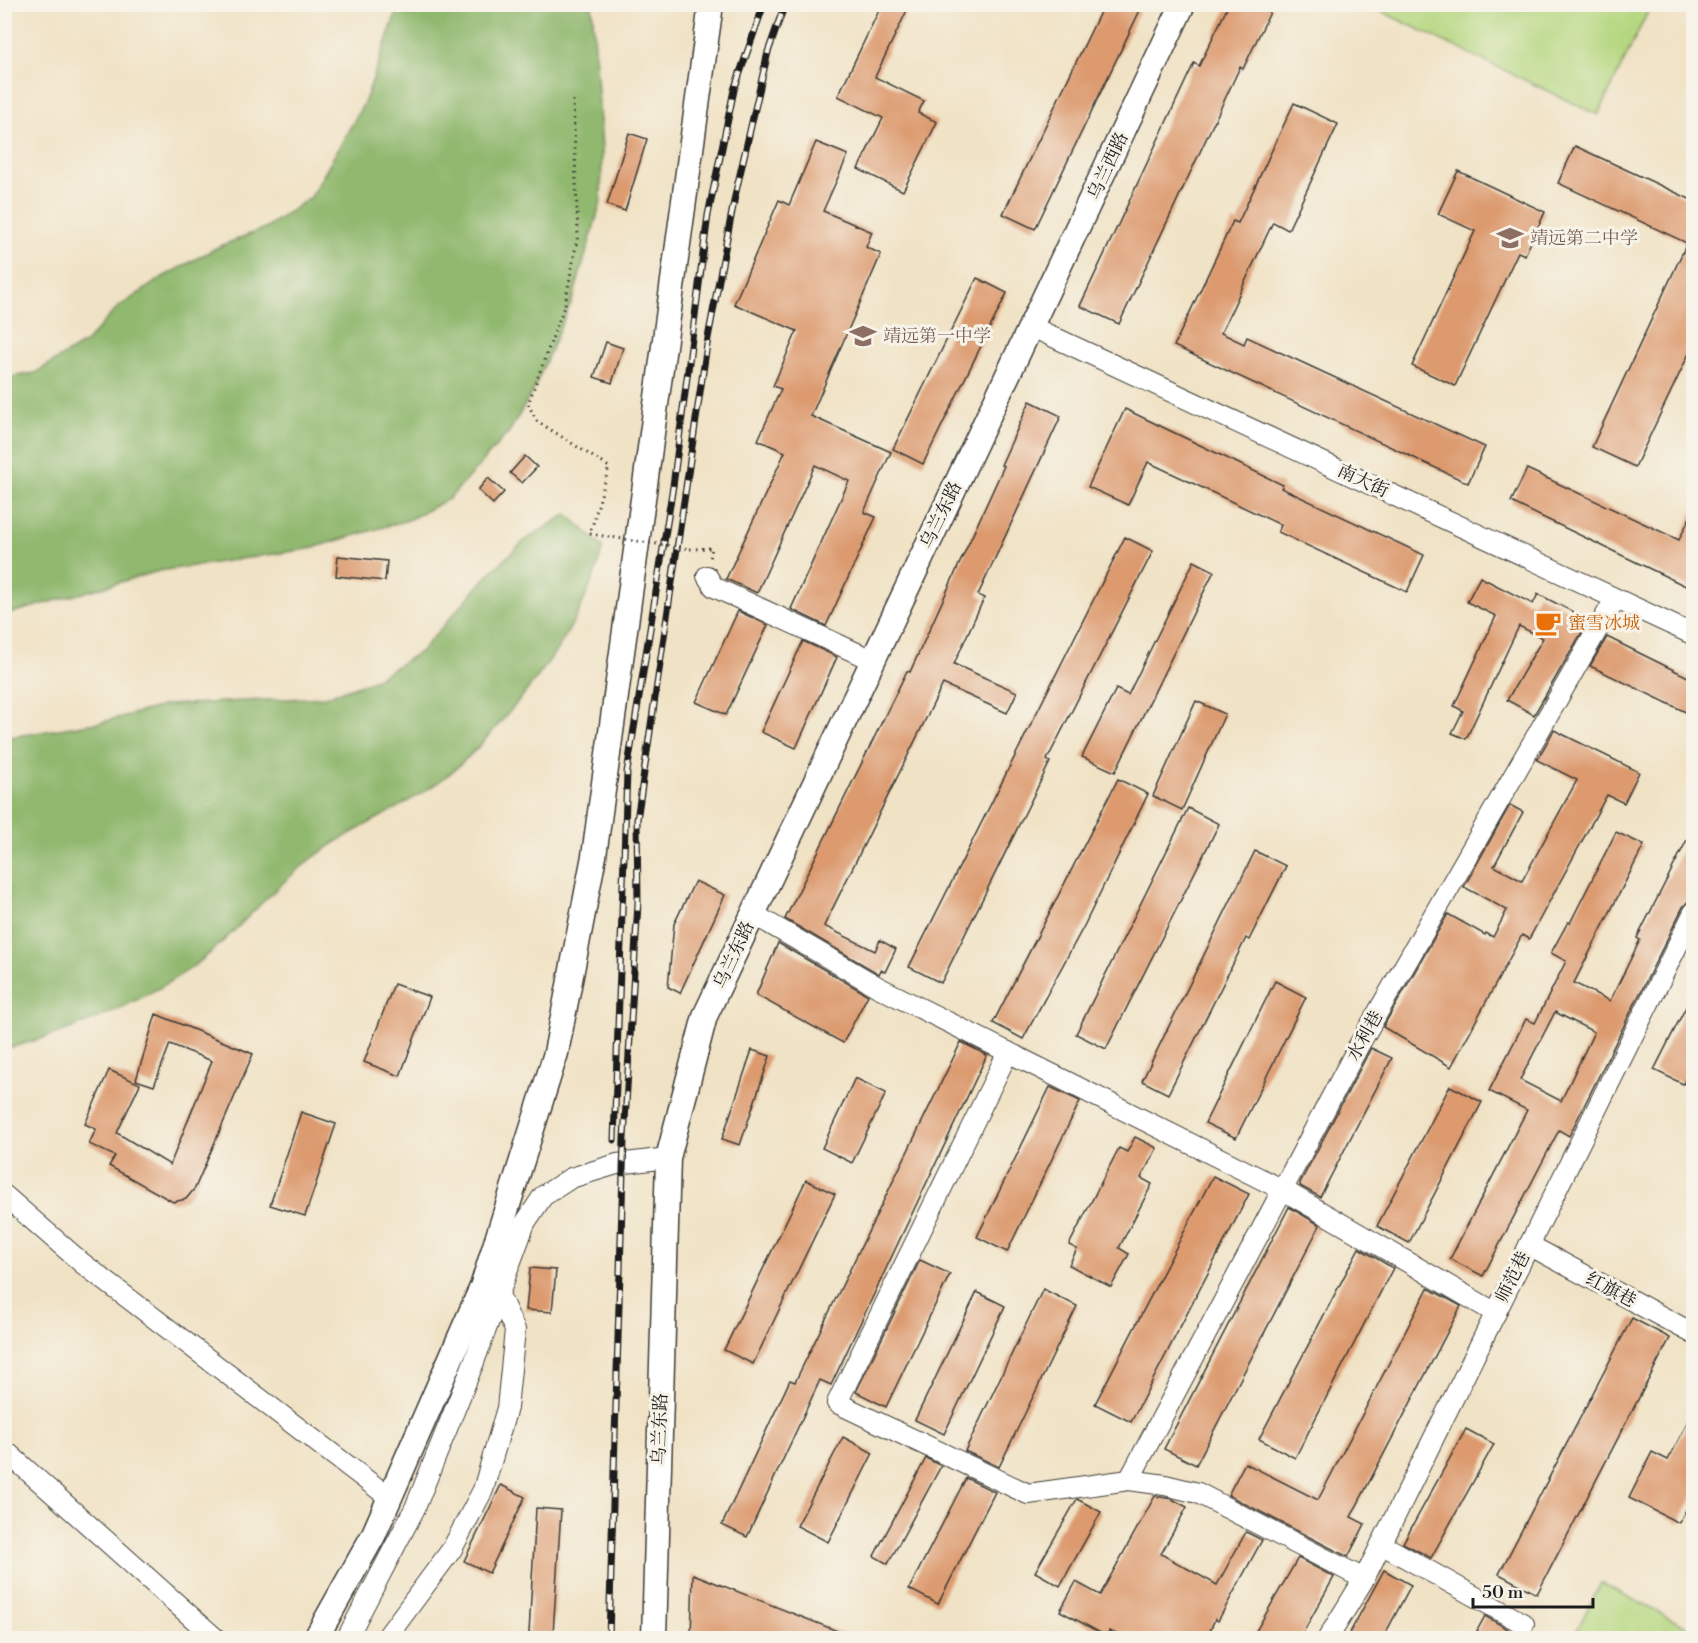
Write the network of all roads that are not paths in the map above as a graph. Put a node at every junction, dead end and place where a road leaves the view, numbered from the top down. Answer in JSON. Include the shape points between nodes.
{"nodes":[{"id":1,"x":711,"y":4,"type":"edge"},
{"id":2,"x":1183,"y":4,"type":"edge"},
{"id":3,"x":1032,"y":327,"type":"junction"},
{"id":4,"x":707,"y":576,"type":"road end"},
{"id":5,"x":1616,"y":599,"type":"junction"},
{"id":6,"x":1694,"y":635,"type":"edge"},
{"id":7,"x":872,"y":660,"type":"junction"},
{"id":8,"x":1694,"y":912,"type":"edge"},
{"id":9,"x":753,"y":914,"type":"junction"},
{"id":10,"x":1008,"y":1052,"type":"junction"},
{"id":11,"x":668,"y":1158,"type":"junction"},
{"id":12,"x":1283,"y":1190,"type":"junction"},
{"id":13,"x":4,"y":1195,"type":"edge"},
{"id":14,"x":1529,"y":1245,"type":"junction"},
{"id":15,"x":499,"y":1294,"type":"junction"},
{"id":16,"x":1496,"y":1313,"type":"junction"},
{"id":17,"x":1694,"y":1334,"type":"edge"},
{"id":18,"x":9,"y":1454,"type":"dead end"},
{"id":19,"x":1129,"y":1480,"type":"junction"},
{"id":20,"x":390,"y":1498,"type":"junction"},
{"id":21,"x":1381,"y":1544,"type":"junction"},
{"id":22,"x":1364,"y":1579,"type":"junction"},
{"id":23,"x":1524,"y":1624,"type":"dead end"},
{"id":24,"x":216,"y":1638,"type":"edge"},
{"id":25,"x":316,"y":1638,"type":"edge"},
{"id":26,"x":347,"y":1638,"type":"edge"},
{"id":27,"x":386,"y":1638,"type":"edge"},
{"id":28,"x":654,"y":1638,"type":"edge"},
{"id":29,"x":1328,"y":1638,"type":"edge"}],
"edges":[{"from":1,"to":20,"type":"main road","via":[[594,856],[556,1053],[482,1287]]},
{"from":2,"to":3,"type":"main road","name":"乌兰西路"},
{"from":3,"to":5,"type":"street","name":"南大街"},
{"from":3,"to":7,"type":"main road","name":"乌兰东路"},
{"from":4,"to":7,"type":"street","via":[[714,586]]},
{"from":5,"to":6,"type":"street","name":"南大街"},
{"from":5,"to":12,"type":"street","name":"水利巷","via":[[1359,1046]]},
{"from":7,"to":9,"type":"main road","name":"乌兰东路"},
{"from":8,"to":14,"type":"street","name":"师范巷"},
{"from":9,"to":10,"type":"street","via":[[878,987]]},
{"from":9,"to":11,"type":"main road","name":"乌兰东路","via":[[705,1016]]},
{"from":10,"to":12,"type":"street"},
{"from":10,"to":19,"type":"street","via":[[837,1403],[1028,1494]]},
{"from":11,"to":15,"type":"street","via":[[617,1164],[572,1178],[543,1196],[525,1223]]},
{"from":11,"to":28,"type":"main road","name":"乌兰东路"},
{"from":12,"to":16,"type":"street"},
{"from":12,"to":19,"type":"street","name":"水利巷"},
{"from":13,"to":20,"type":"street","via":[[82,1263]]},
{"from":14,"to":16,"type":"street","name":"师范巷"},
{"from":14,"to":17,"type":"street","name":"红旗巷"},
{"from":15,"to":26,"type":"street","via":[[415,1508]]},
{"from":15,"to":27,"type":"street","via":[[515,1330],[507,1408],[483,1490],[452,1549]]},
{"from":16,"to":21,"type":"street","name":"师范巷"},
{"from":18,"to":24,"type":"street"},
{"from":19,"to":22,"type":"street","via":[[1197,1492]]},
{"from":20,"to":25,"type":"main road"},
{"from":21,"to":22,"type":"street","name":"师范巷"},
{"from":21,"to":23,"type":"street"},
{"from":22,"to":29,"type":"street","name":"师范巷"}]}
